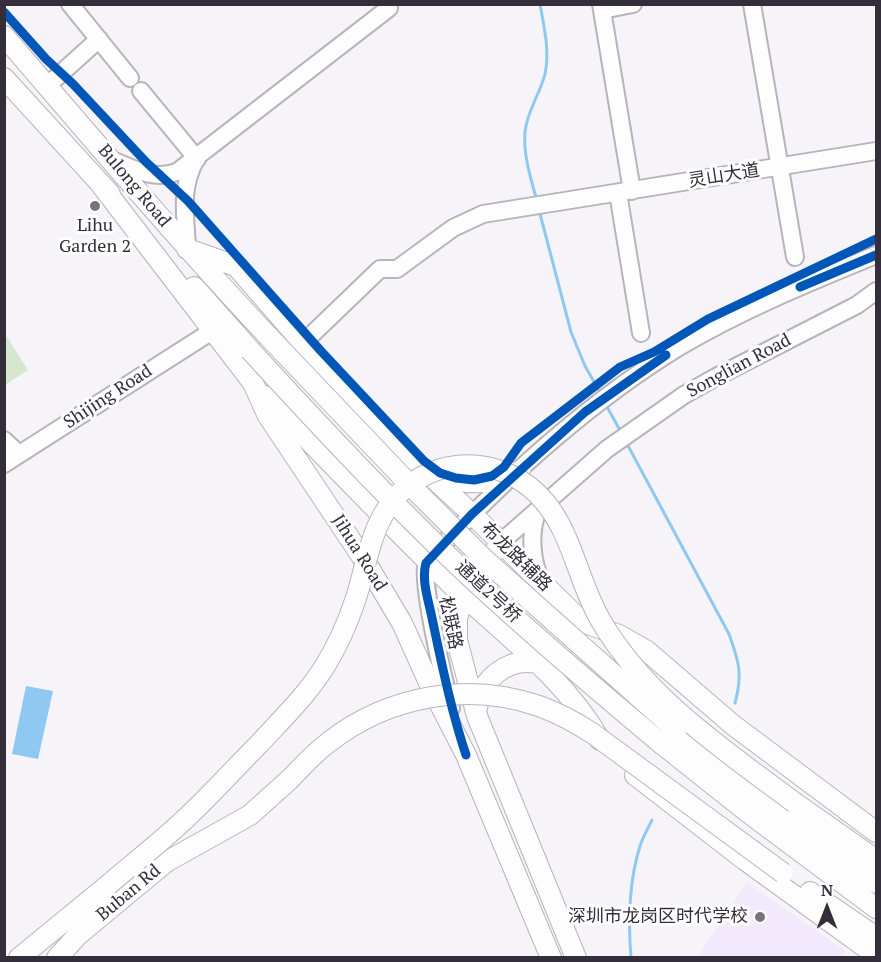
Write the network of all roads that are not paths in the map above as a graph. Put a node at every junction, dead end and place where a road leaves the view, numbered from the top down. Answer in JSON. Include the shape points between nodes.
{"nodes":[{"id":1,"x":70,"y":4,"type":"edge"},
{"id":2,"x":633,"y":4,"type":"edge"},
{"id":3,"x":752,"y":4,"type":"edge"},
{"id":4,"x":602,"y":7,"type":"edge"},
{"id":5,"x":388,"y":8,"type":"dead end"},
{"id":6,"x":4,"y":36,"type":"edge"},
{"id":7,"x":99,"y":39,"type":"junction"},
{"id":8,"x":4,"y":78,"type":"edge"},
{"id":9,"x":47,"y":86,"type":"junction"},
{"id":10,"x":876,"y":151,"type":"edge"},
{"id":11,"x":196,"y":159,"type":"junction"},
{"id":12,"x":114,"y":162,"type":"junction"},
{"id":13,"x":779,"y":167,"type":"junction"},
{"id":14,"x":102,"y":186,"type":"junction"},
{"id":15,"x":625,"y":192,"type":"junction"},
{"id":16,"x":187,"y":249,"type":"junction"},
{"id":17,"x":876,"y":255,"type":"edge"},
{"id":18,"x":795,"y":257,"type":"dead end"},
{"id":19,"x":876,"y":291,"type":"edge"},
{"id":20,"x":213,"y":331,"type":"junction"},
{"id":21,"x":641,"y":333,"type":"dead end"},
{"id":22,"x":267,"y":335,"type":"joint"},
{"id":23,"x":303,"y":343,"type":"junction"},
{"id":24,"x":250,"y":350,"type":"joint"},
{"id":25,"x":253,"y":383,"type":"junction"},
{"id":26,"x":4,"y":440,"type":"edge"},
{"id":27,"x":19,"y":454,"type":"junction"},
{"id":28,"x":4,"y":464,"type":"edge"},
{"id":29,"x":418,"y":464,"type":"junction"},
{"id":30,"x":520,"y":471,"type":"junction"},
{"id":31,"x":538,"y":510,"type":"junction"},
{"id":32,"x":472,"y":514,"type":"junction"},
{"id":33,"x":501,"y":543,"type":"junction"},
{"id":34,"x":427,"y":561,"type":"junction"},
{"id":35,"x":543,"y":584,"type":"junction"},
{"id":36,"x":463,"y":595,"type":"junction"},
{"id":37,"x":537,"y":663,"type":"junction"},
{"id":38,"x":477,"y":716,"type":"junction"},
{"id":39,"x":466,"y":754,"type":"junction"},
{"id":40,"x":752,"y":804,"type":"junction"},
{"id":41,"x":876,"y":832,"type":"edge"},
{"id":42,"x":876,"y":860,"type":"edge"},
{"id":43,"x":876,"y":883,"type":"edge"},
{"id":44,"x":876,"y":908,"type":"edge"},
{"id":45,"x":876,"y":937,"type":"edge"},
{"id":46,"x":876,"y":956,"type":"edge"},
{"id":47,"x":19,"y":957,"type":"edge"},
{"id":48,"x":57,"y":957,"type":"edge"},
{"id":49,"x":551,"y":957,"type":"edge"},
{"id":50,"x":576,"y":957,"type":"edge"}],
"edges":[{"from":1,"to":7,"type":"street"},
{"from":2,"to":4,"type":"street"},
{"from":3,"to":13,"type":"street"},
{"from":4,"to":15,"type":"street"},
{"from":5,"to":11,"type":"street"},
{"from":6,"to":9,"type":"main road","name":"Bulong Road"},
{"from":7,"to":9,"type":"street"},
{"from":7,"to":11,"type":"street"},
{"from":8,"to":14,"type":"main road","name":"Bulong Road"},
{"from":9,"to":12,"type":"main road","name":"Bulong Road"},
{"from":10,"to":13,"type":"street","name":"灵山大道"},
{"from":11,"to":12,"type":"street","via":[[177,172],[160,176]]},
{"from":11,"to":16,"type":"street","via":[[184,187]]},
{"from":12,"to":16,"type":"main road","name":"Bulong Road"},
{"from":13,"to":15,"type":"street","name":"灵山大道"},
{"from":13,"to":18,"type":"street"},
{"from":14,"to":20,"type":"main road","name":"Jihua Road"},
{"from":14,"to":24,"type":"main road","name":"Bulong Road"},
{"from":15,"to":21,"type":"street"},
{"from":15,"to":23,"type":"street","name":"灵山大道","via":[[483,214],[453,228],[397,269],[380,269]]},
{"from":16,"to":22,"type":"main road","name":"Bulong Road"},
{"from":16,"to":23,"type":"main road","name":"布龙路辅路","via":[[236,266]]},
{"from":17,"to":30,"type":"street","via":[[815,280],[681,346],[585,412]]},
{"from":19,"to":31,"type":"street","name":"Songlian Road","via":[[857,305],[716,376],[651,418],[607,449]]},
{"from":20,"to":25,"type":"main road","name":"Jihua Road"},
{"from":20,"to":27,"type":"street","name":"Shijing Road"},
{"from":22,"to":40,"type":"main road","name":"通道2号桥","bridge":true,"via":[[483,558],[676,730]]},
{"from":23,"to":29,"type":"main road","name":"布龙路辅路"},
{"from":24,"to":40,"type":"main road","name":"通道2号桥","bridge":true,"via":[[449,556],[560,657],[663,745]]},
{"from":25,"to":34,"type":"main road"},
{"from":25,"to":39,"type":"main road","name":"Jihua Road","via":[[268,416],[388,599]]},
{"from":26,"to":27,"type":"street"},
{"from":27,"to":28,"type":"street","name":"Shijing Road"},
{"from":29,"to":30,"type":"main road","via":[[440,477],[468,483],[495,481]]},
{"from":29,"to":32,"type":"main road","name":"布龙路辅路"},
{"from":30,"to":32,"type":"street"},
{"from":31,"to":33,"type":"street"},
{"from":31,"to":35,"type":"street","via":[[533,547]]},
{"from":32,"to":33,"type":"main road","name":"布龙路辅路"},
{"from":32,"to":34,"type":"street"},
{"from":33,"to":35,"type":"main road","name":"布龙路辅路"},
{"from":33,"to":36,"type":"main road"},
{"from":34,"to":36,"type":"main road"},
{"from":34,"to":39,"type":"street","name":"松联路","via":[[424,570],[429,600],[450,702]]},
{"from":35,"to":41,"type":"main road","name":"布龙路辅路","via":[[581,620],[647,651],[733,725]]},
{"from":36,"to":37,"type":"main road"},
{"from":36,"to":38,"type":"main road","via":[[457,640]]},
{"from":37,"to":38,"type":"main road","via":[[514,664],[491,678],[480,695]]},
{"from":37,"to":46,"type":"main road","via":[[585,715],[613,757]]},
{"from":38,"to":50,"type":"main road"},
{"from":39,"to":49,"type":"main road","name":"Jihua Road"},
{"from":40,"to":43,"type":"main road"},
{"from":40,"to":44,"type":"main road"},
{"from":42,"to":47,"type":"main road","bridge":true,"via":[[691,723],[649,685],[612,639],[592,606],[550,508],[508,474],[464,464],[442,468],[419,479],[392,502],[374,534],[351,611],[324,667],[292,708],[191,814]]},
{"from":45,"to":48,"type":"main road","name":"Buban Rd","bridge":true,"via":[[592,733],[537,705],[476,694],[437,695],[390,708],[357,723],[329,741],[250,815],[166,862]]}]}
